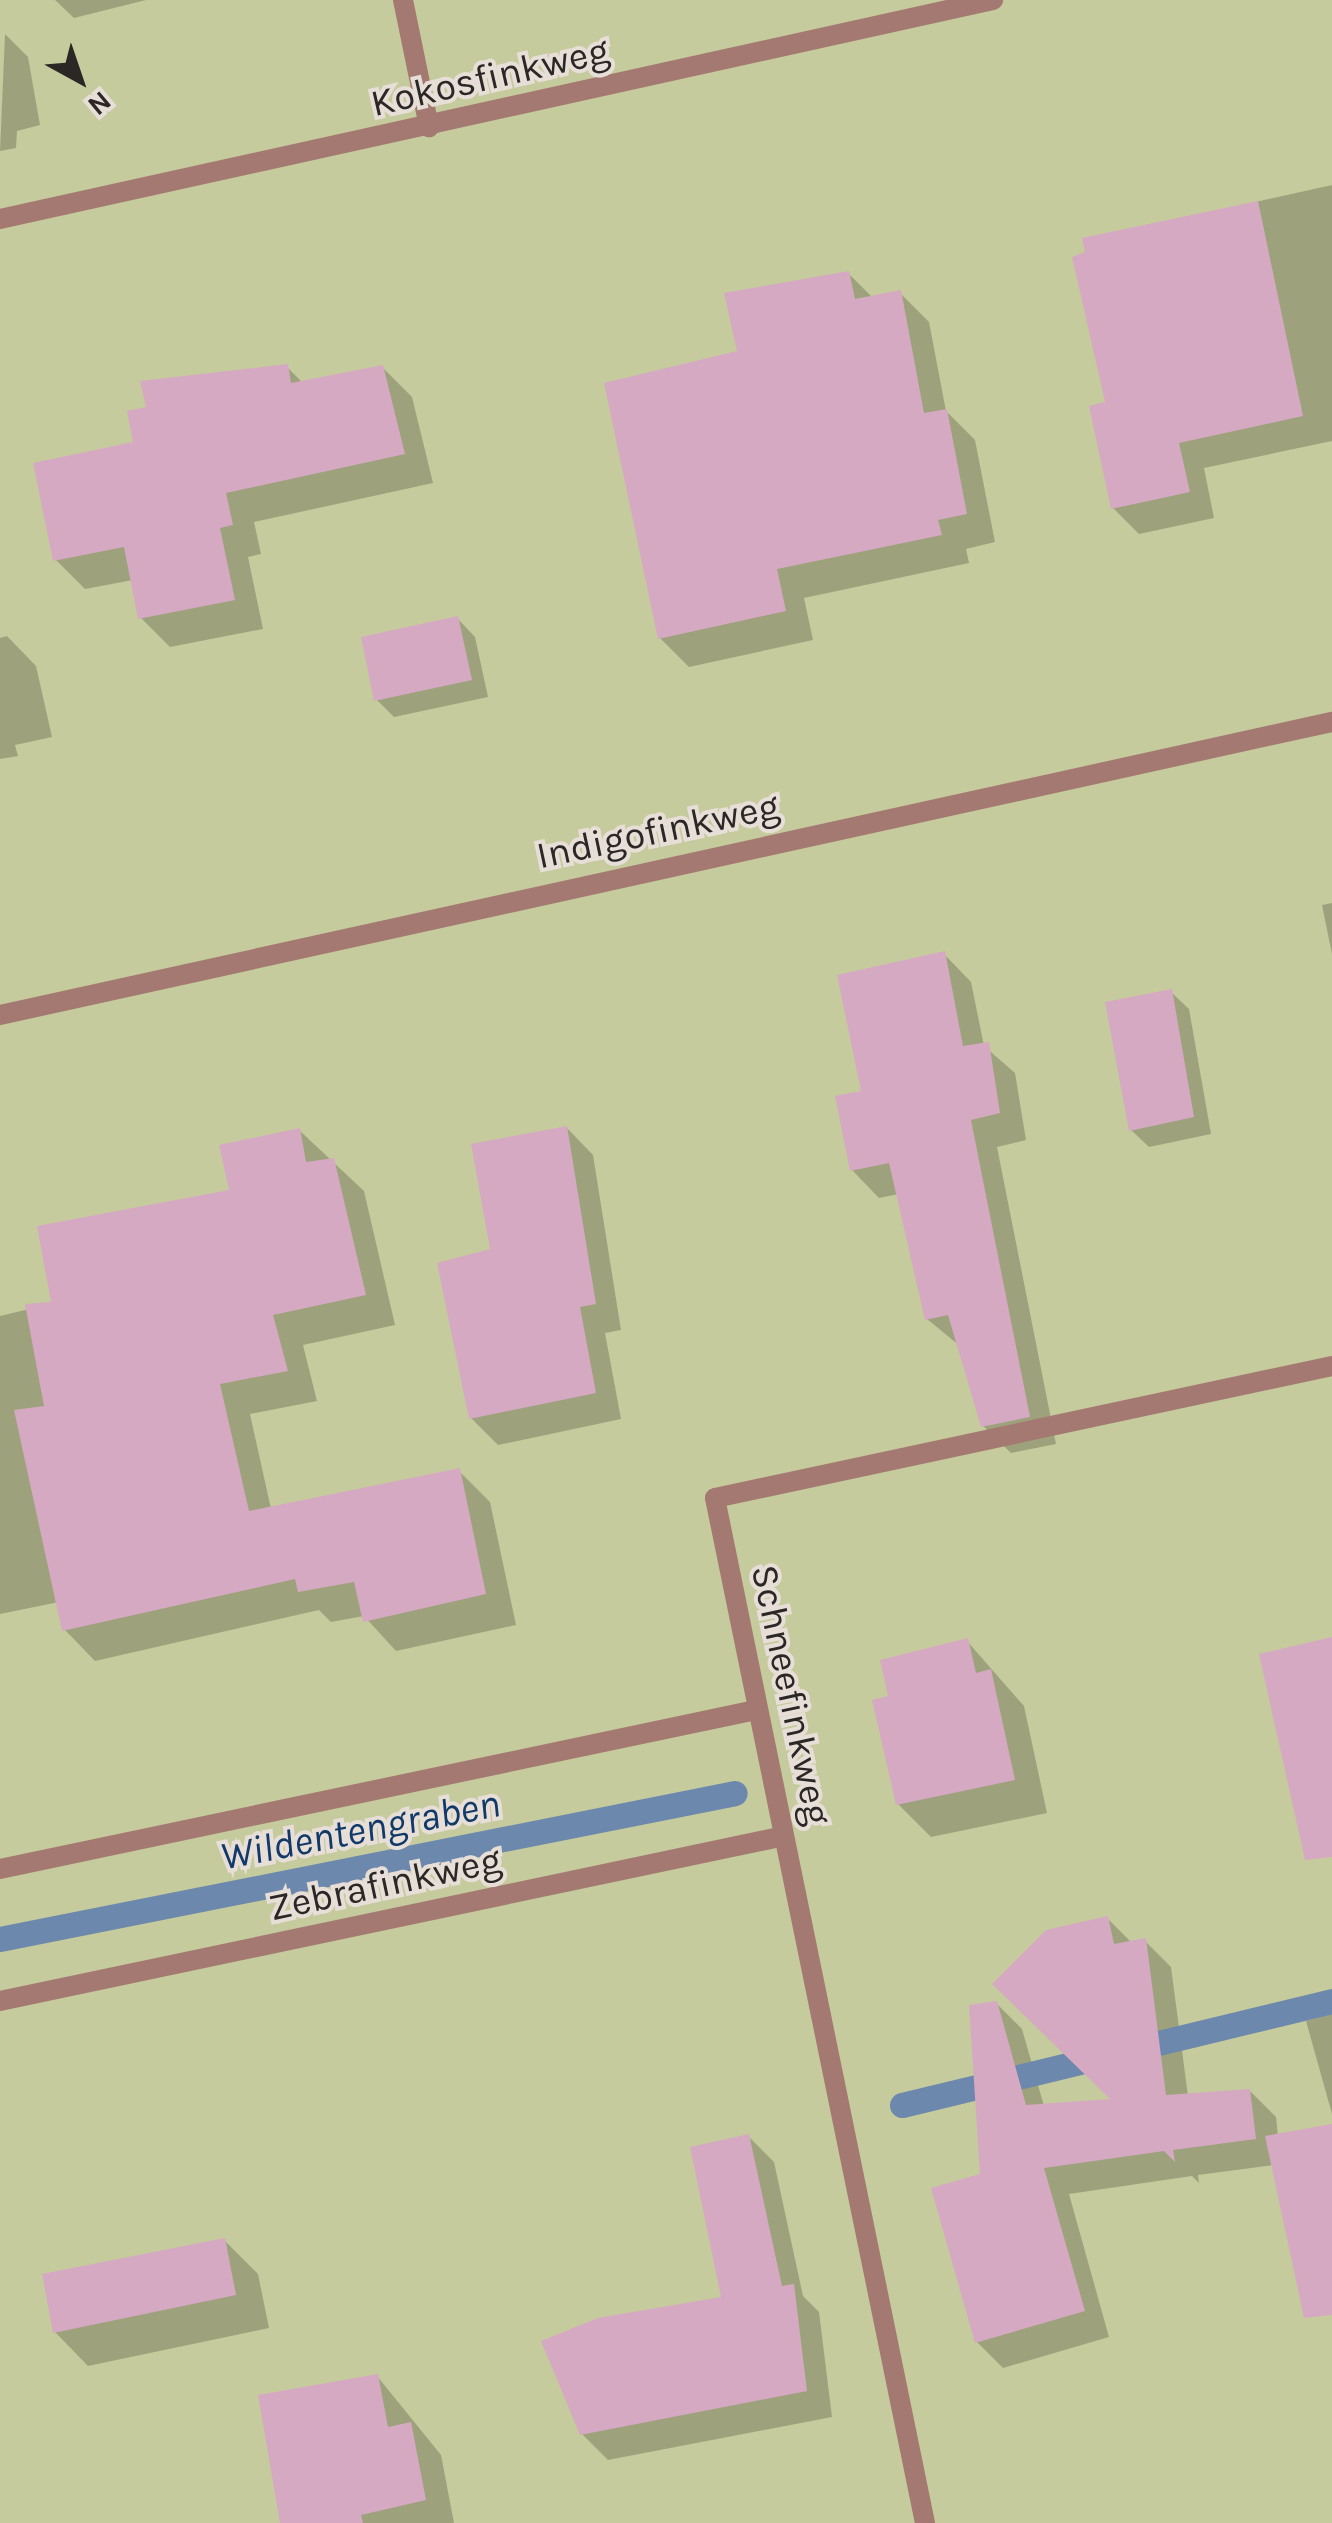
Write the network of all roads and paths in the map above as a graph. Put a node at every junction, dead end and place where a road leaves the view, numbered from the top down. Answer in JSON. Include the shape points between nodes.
{"nodes":[{"id":1,"x":403,"y":0,"type":"edge"},
{"id":2,"x":994,"y":0,"type":"edge"},
{"id":3,"x":430,"y":127,"type":"junction"},
{"id":4,"x":0,"y":219,"type":"edge"},
{"id":5,"x":1332,"y":722,"type":"edge"},
{"id":6,"x":0,"y":1015,"type":"edge"},
{"id":7,"x":1332,"y":1366,"type":"edge"},
{"id":8,"x":756,"y":1710,"type":"junction"},
{"id":9,"x":784,"y":1836,"type":"junction"},
{"id":10,"x":0,"y":1868,"type":"edge"},
{"id":11,"x":0,"y":2000,"type":"edge"},
{"id":12,"x":925,"y":2523,"type":"edge"}],
"edges":[{"from":1,"to":3,"type":"lane"},
{"from":2,"to":3,"type":"lane","name":"Kokosfinkweg"},
{"from":3,"to":4,"type":"lane","name":"Kokosfinkweg"},
{"from":5,"to":6,"type":"lane","name":"Indigofinkweg"},
{"from":7,"to":8,"type":"lane","name":"Schneefinkweg","via":[[716,1498]]},
{"from":8,"to":9,"type":"lane","name":"Schneefinkweg"},
{"from":8,"to":10,"type":"lane"},
{"from":9,"to":11,"type":"lane","name":"Zebrafinkweg"},
{"from":9,"to":12,"type":"lane","name":"Schneefinkweg"}]}
